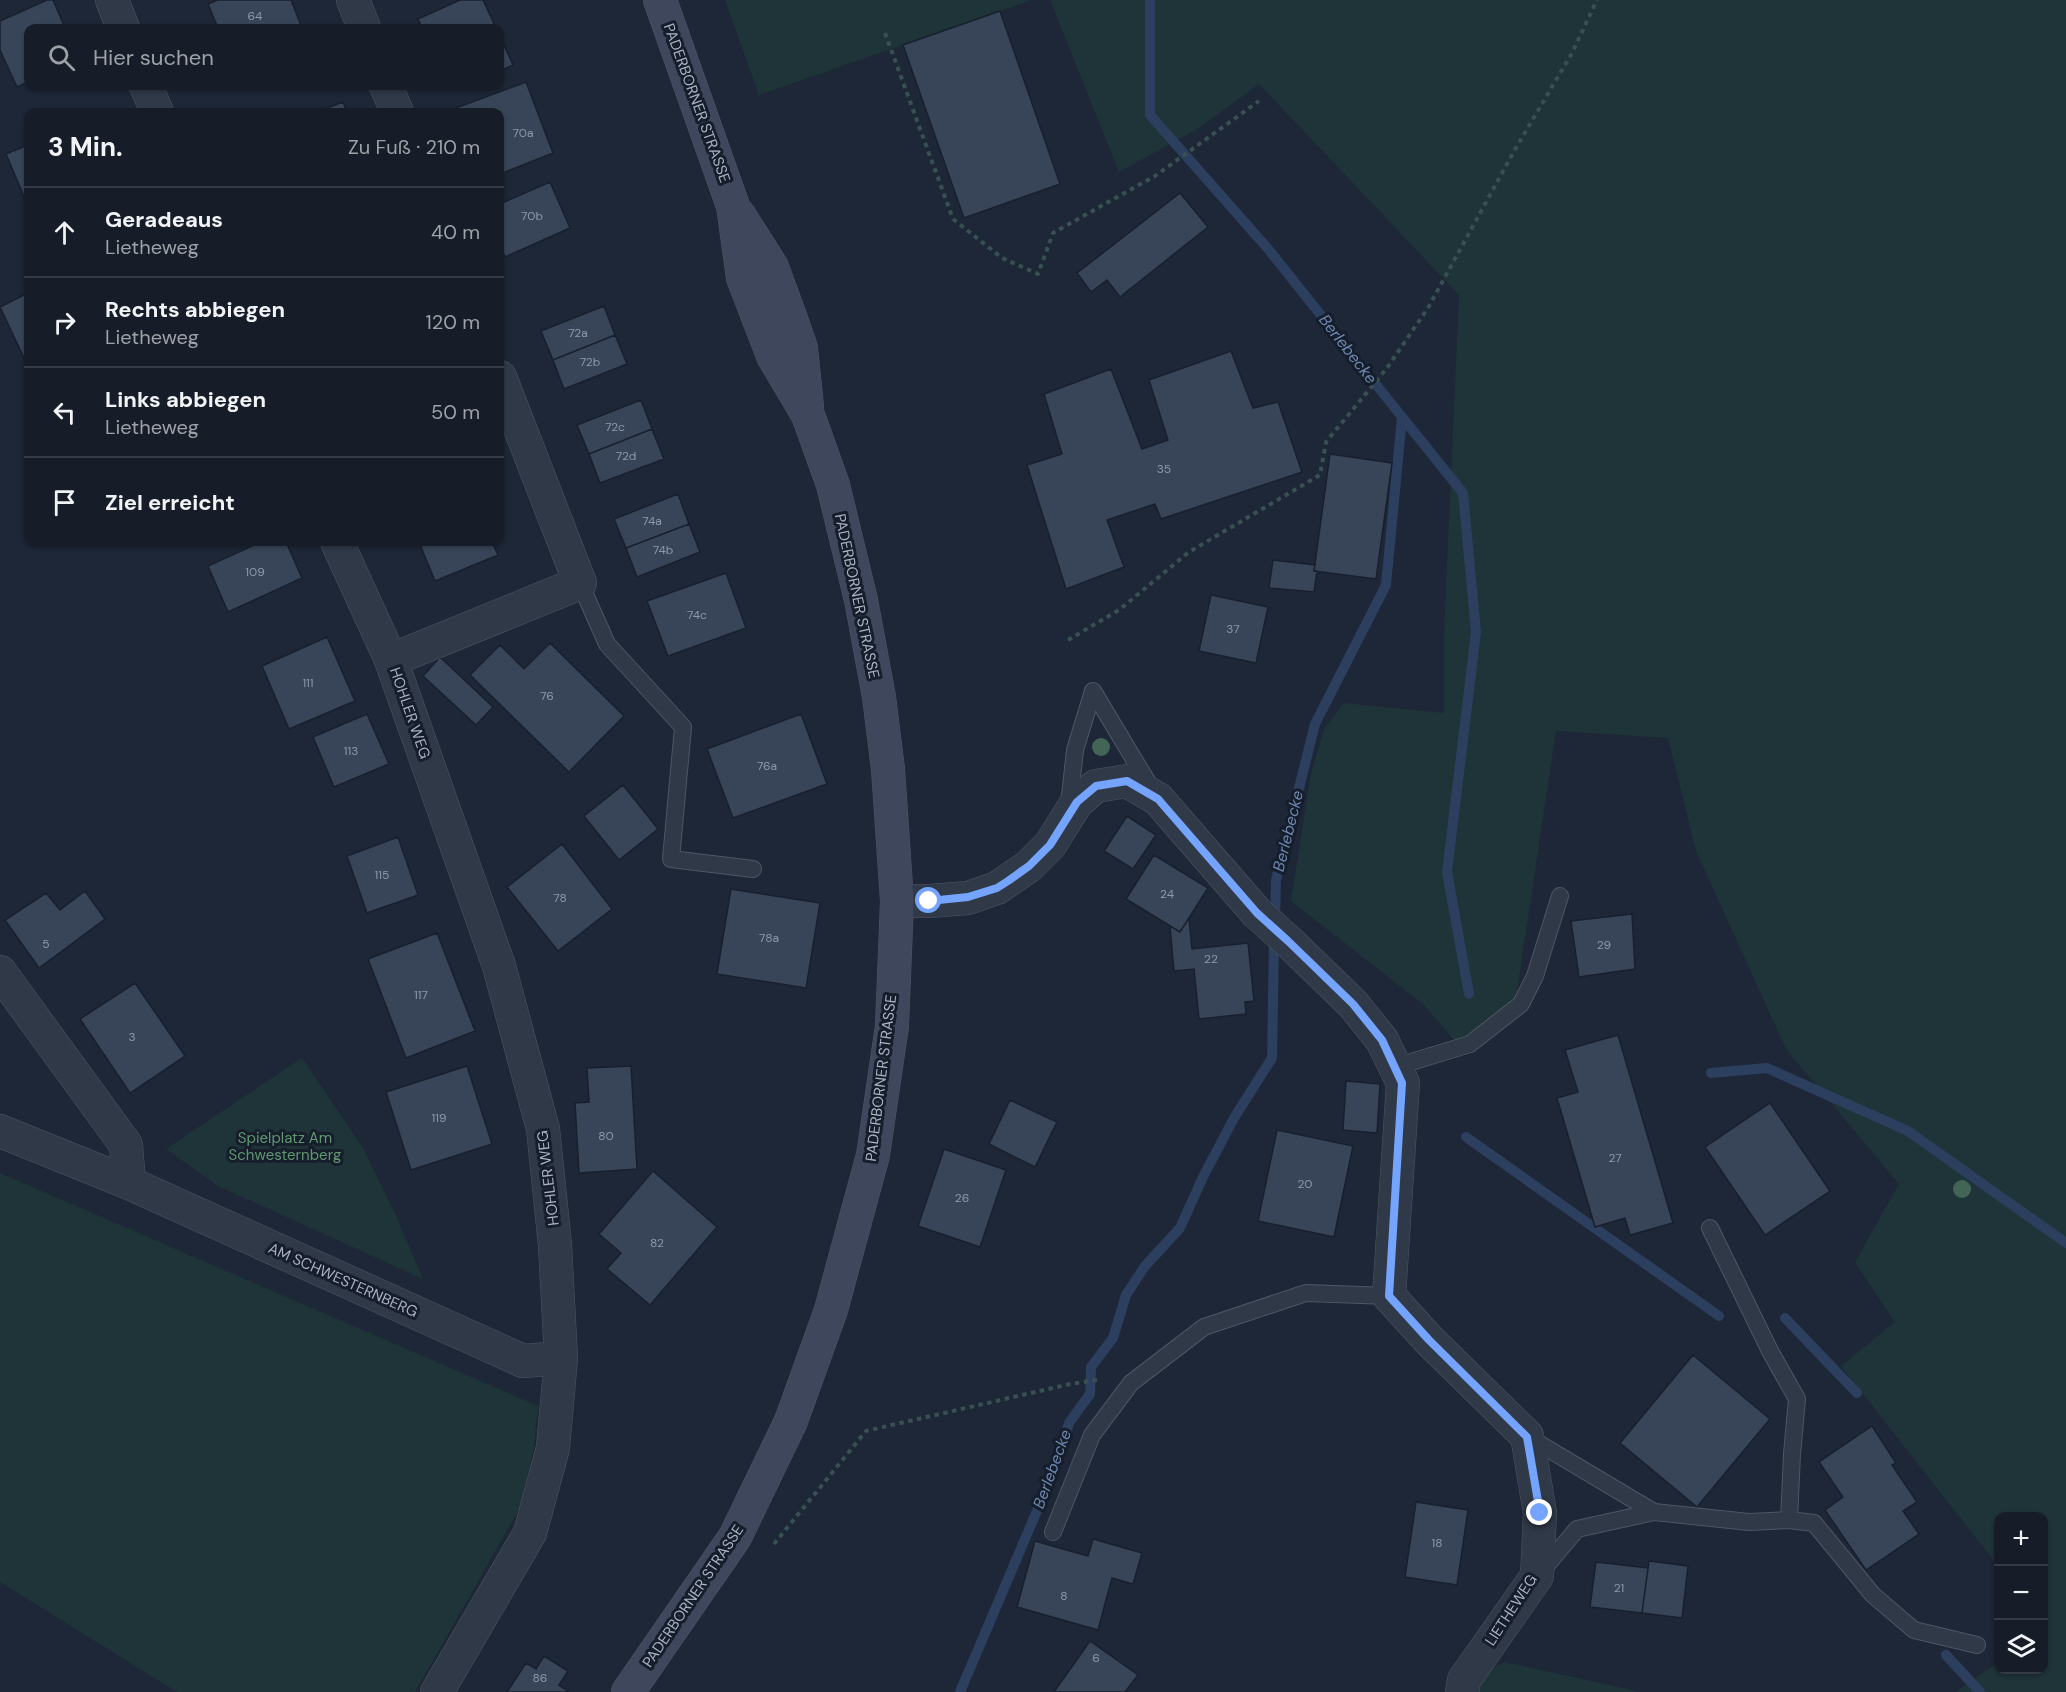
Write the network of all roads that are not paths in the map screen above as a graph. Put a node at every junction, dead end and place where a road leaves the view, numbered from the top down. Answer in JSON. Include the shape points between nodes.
{"nodes":[{"id":1,"x":112,"y":0,"type":"edge"},
{"id":2,"x":353,"y":0,"type":"edge"},
{"id":3,"x":660,"y":0,"type":"edge"},
{"id":4,"x":121,"y":24,"type":"edge"},
{"id":5,"x":362,"y":24,"type":"edge"},
{"id":6,"x":148,"y":90,"type":"edge"},
{"id":7,"x":388,"y":90,"type":"edge"},
{"id":8,"x":155,"y":108,"type":"edge"},
{"id":9,"x":395,"y":108,"type":"edge"},
{"id":10,"x":504,"y":387,"type":"edge"},
{"id":11,"x":339,"y":546,"type":"edge"},
{"id":12,"x":580,"y":583,"type":"junction"},
{"id":13,"x":391,"y":660,"type":"junction"},
{"id":14,"x":1158,"y":799,"type":"junction"},
{"id":15,"x":1068,"y":818,"type":"junction"},
{"id":16,"x":753,"y":869,"type":"dead end"},
{"id":17,"x":1560,"y":896,"type":"dead end"},
{"id":18,"x":897,"y":901,"type":"junction"},
{"id":19,"x":0,"y":972,"type":"edge"},
{"id":20,"x":1395,"y":1067,"type":"junction"},
{"id":21,"x":0,"y":1131,"type":"edge"},
{"id":22,"x":129,"y":1183,"type":"junction"},
{"id":23,"x":1710,"y":1228,"type":"dead end"},
{"id":24,"x":1389,"y":1296,"type":"junction"},
{"id":25,"x":561,"y":1358,"type":"junction"},
{"id":26,"x":1527,"y":1437,"type":"junction"},
{"id":27,"x":1654,"y":1512,"type":"junction"},
{"id":28,"x":1789,"y":1520,"type":"junction"},
{"id":29,"x":1053,"y":1532,"type":"dead end"},
{"id":30,"x":1537,"y":1576,"type":"junction"},
{"id":31,"x":1977,"y":1645,"type":"dead end"},
{"id":32,"x":437,"y":1692,"type":"edge"},
{"id":33,"x":628,"y":1692,"type":"edge"},
{"id":34,"x":1462,"y":1692,"type":"edge"}],
"edges":[{"from":1,"to":4,"type":"street"},
{"from":2,"to":5,"type":"street"},
{"from":3,"to":18,"type":"main road","name":"PADERBORNER STRASSE","via":[[733,206],[743,278],[773,356],[808,415],[833,485],[879,697]]},
{"from":6,"to":8,"type":"street"},
{"from":7,"to":9,"type":"street"},
{"from":10,"to":12,"type":"street"},
{"from":11,"to":13,"type":"street","name":"HOHLER WEG"},
{"from":12,"to":13,"type":"street","name":"HOHLER WEG"},
{"from":12,"to":16,"type":"lane","via":[[607,644],[683,727],[671,859]]},
{"from":13,"to":25,"type":"street","name":"HOHLER WEG","via":[[499,966],[543,1130]]},
{"from":14,"to":15,"type":"street","via":[[1127,781],[1096,786],[1077,802]]},
{"from":14,"to":15,"type":"lane","via":[[1093,691],[1075,750]]},
{"from":14,"to":20,"type":"street","via":[[1257,913],[1353,1004],[1382,1040]]},
{"from":15,"to":18,"type":"street","via":[[1050,845],[1029,866],[997,888],[968,897]]},
{"from":17,"to":20,"type":"lane","via":[[1535,976],[1521,1004],[1470,1044]]},
{"from":18,"to":33,"type":"main road","name":"PADERBORNER STRASSE","via":[[891,1026],[873,1155],[831,1310],[790,1422],[735,1537]]},
{"from":19,"to":22,"type":"street","via":[[126,1145]]},
{"from":20,"to":24,"type":"street","via":[[1402,1083]]},
{"from":21,"to":22,"type":"street","name":"AM SCHWESTERNBERG"},
{"from":22,"to":25,"type":"street","name":"AM SCHWESTERNBERG","via":[[523,1361]]},
{"from":23,"to":28,"type":"lane","via":[[1797,1399]]},
{"from":24,"to":26,"type":"street"},
{"from":24,"to":29,"type":"lane","via":[[1306,1293],[1204,1327],[1131,1383],[1092,1435]]},
{"from":25,"to":32,"type":"street","name":"HOHLER WEG","via":[[553,1448],[530,1533]]},
{"from":26,"to":27,"type":"lane"},
{"from":26,"to":30,"type":"street","name":"LIETHEWEG","via":[[1540,1513]]},
{"from":27,"to":28,"type":"lane","via":[[1749,1522]]},
{"from":27,"to":30,"type":"lane","via":[[1577,1529]]},
{"from":28,"to":31,"type":"lane","via":[[1814,1523],[1873,1595],[1914,1630]]},
{"from":30,"to":34,"type":"street","name":"LIETHEWEG","via":[[1464,1680]]}]}
